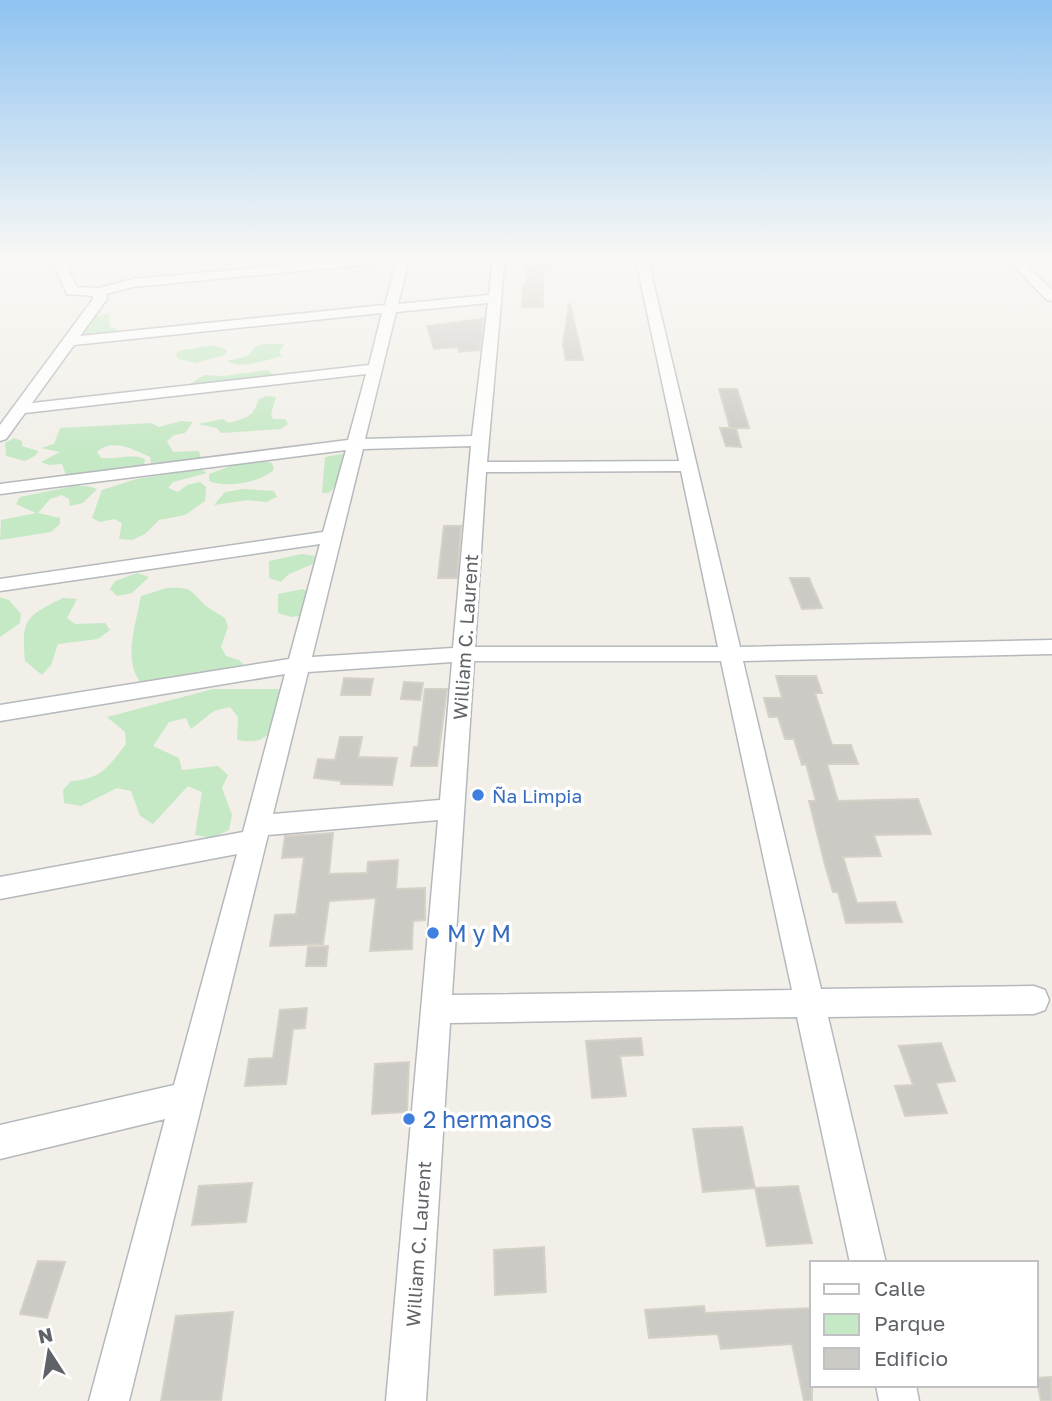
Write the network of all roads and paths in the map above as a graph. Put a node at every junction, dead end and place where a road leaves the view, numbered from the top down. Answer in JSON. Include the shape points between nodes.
{"nodes":[{"id":1,"x":83,"y":321,"type":"edge"},
{"id":2,"x":256,"y":321,"type":"edge"},
{"id":3,"x":388,"y":321,"type":"edge"},
{"id":4,"x":492,"y":321,"type":"edge"},
{"id":5,"x":655,"y":321,"type":"edge"},
{"id":6,"x":70,"y":341,"type":"junction"},
{"id":7,"x":377,"y":368,"type":"junction"},
{"id":8,"x":20,"y":409,"type":"junction"},
{"id":9,"x":0,"y":436,"type":"edge"},
{"id":10,"x":354,"y":444,"type":"junction"},
{"id":11,"x":479,"y":454,"type":"junction"},
{"id":12,"x":687,"y":466,"type":"junction"},
{"id":13,"x":0,"y":489,"type":"edge"},
{"id":14,"x":330,"y":537,"type":"junction"},
{"id":15,"x":0,"y":585,"type":"edge"},
{"id":16,"x":1052,"y":647,"type":"edge"},
{"id":17,"x":464,"y":654,"type":"junction"},
{"id":18,"x":729,"y":654,"type":"junction"},
{"id":19,"x":297,"y":665,"type":"junction"},
{"id":20,"x":0,"y":713,"type":"edge"},
{"id":21,"x":452,"y":809,"type":"junction"},
{"id":22,"x":254,"y":833,"type":"junction"},
{"id":23,"x":0,"y":888,"type":"edge"},
{"id":24,"x":1034,"y":1000,"type":"dead end"},
{"id":25,"x":808,"y":1003,"type":"junction"},
{"id":26,"x":436,"y":1009,"type":"junction"},
{"id":27,"x":187,"y":1098,"type":"junction"},
{"id":28,"x":0,"y":1142,"type":"edge"},
{"id":29,"x":868,"y":1261,"type":"edge"},
{"id":30,"x":109,"y":1401,"type":"edge"},
{"id":31,"x":406,"y":1401,"type":"edge"}],
"edges":[{"from":1,"to":6,"type":"street"},
{"from":2,"to":6,"type":"street"},
{"from":3,"to":7,"type":"street"},
{"from":4,"to":11,"type":"street","name":"William C. Laurent"},
{"from":5,"to":12,"type":"street"},
{"from":6,"to":8,"type":"street"},
{"from":7,"to":8,"type":"street"},
{"from":7,"to":10,"type":"street"},
{"from":8,"to":9,"type":"street"},
{"from":10,"to":11,"type":"street"},
{"from":10,"to":13,"type":"street"},
{"from":10,"to":14,"type":"street"},
{"from":11,"to":12,"type":"street"},
{"from":11,"to":17,"type":"street","name":"William C. Laurent"},
{"from":12,"to":18,"type":"street"},
{"from":14,"to":15,"type":"street"},
{"from":14,"to":19,"type":"street"},
{"from":16,"to":18,"type":"street"},
{"from":17,"to":18,"type":"street"},
{"from":17,"to":19,"type":"street"},
{"from":17,"to":21,"type":"street","name":"William C. Laurent"},
{"from":18,"to":25,"type":"street"},
{"from":19,"to":20,"type":"street"},
{"from":19,"to":22,"type":"street"},
{"from":21,"to":22,"type":"street"},
{"from":21,"to":26,"type":"street","name":"William C. Laurent"},
{"from":22,"to":23,"type":"street"},
{"from":22,"to":27,"type":"street"},
{"from":24,"to":25,"type":"street"},
{"from":25,"to":26,"type":"street"},
{"from":25,"to":29,"type":"street"},
{"from":26,"to":31,"type":"street","name":"William C. Laurent"},
{"from":27,"to":28,"type":"street"},
{"from":27,"to":30,"type":"street"}]}
